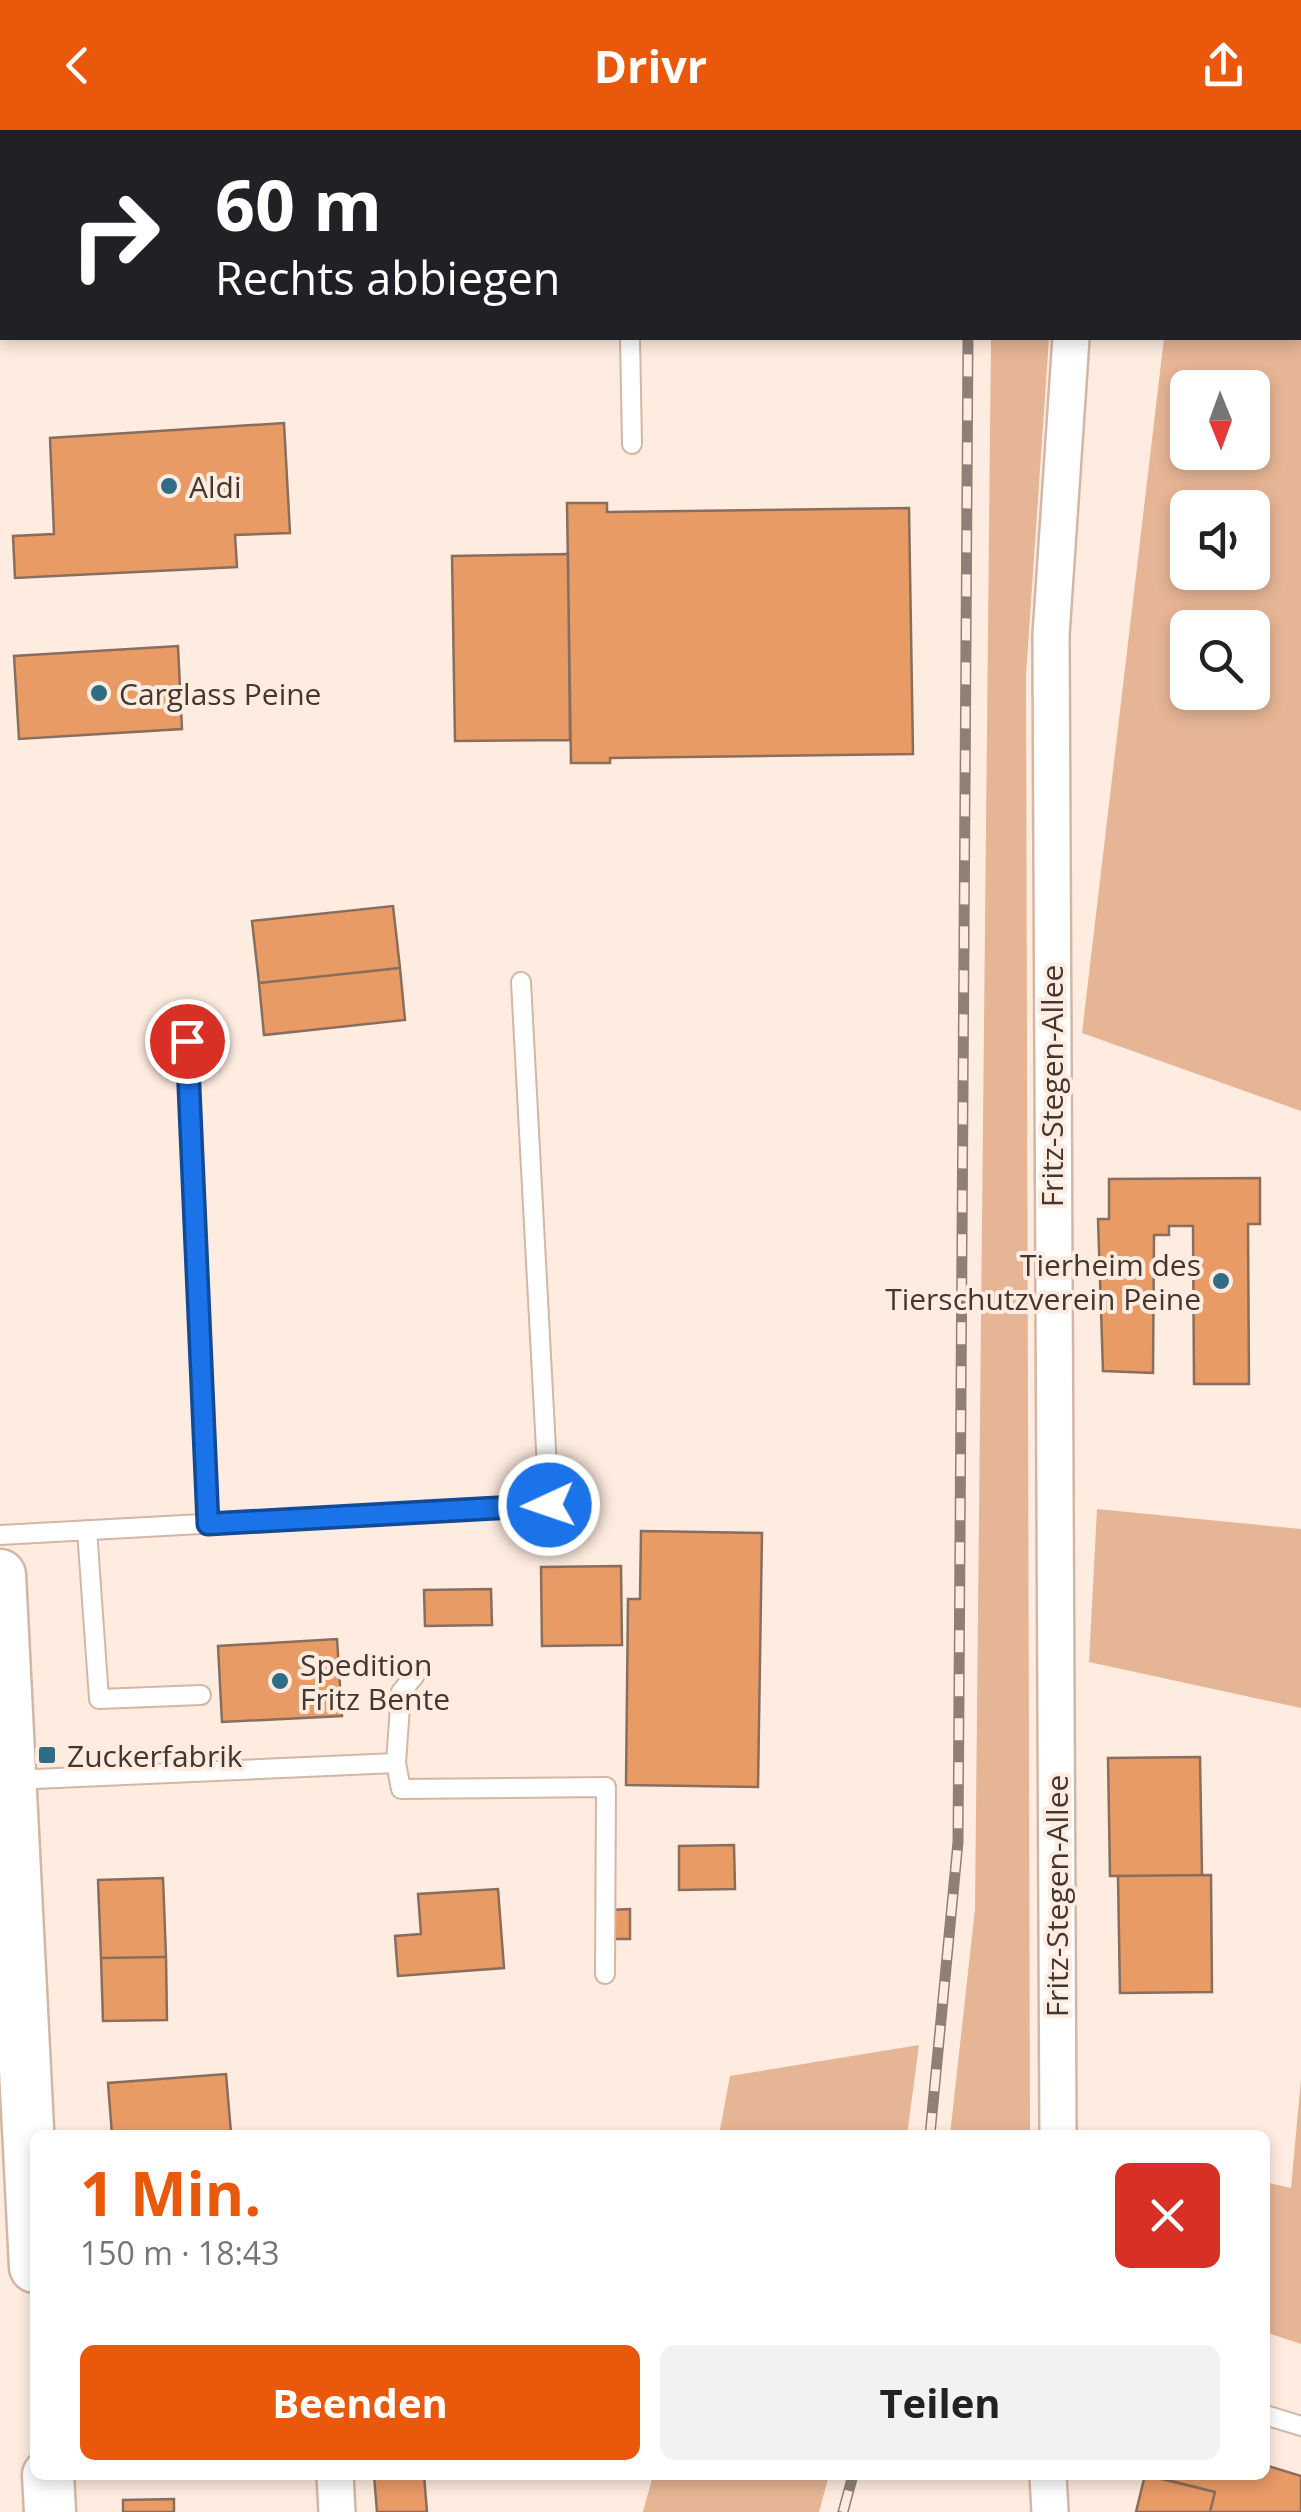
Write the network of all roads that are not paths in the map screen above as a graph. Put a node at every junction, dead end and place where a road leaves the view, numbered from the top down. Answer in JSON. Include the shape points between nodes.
{"nodes":[{"id":1,"x":630,"y":340,"type":"edge"},
{"id":2,"x":1071,"y":340,"type":"edge"},
{"id":3,"x":632,"y":444,"type":"dead end"},
{"id":4,"x":521,"y":982,"type":"dead end"},
{"id":5,"x":187,"y":1041,"type":"dead end"},
{"id":6,"x":208,"y":1524,"type":"junction"},
{"id":7,"x":87,"y":1530,"type":"junction"},
{"id":8,"x":0,"y":1536,"type":"edge"},
{"id":9,"x":0,"y":1576,"type":"edge"},
{"id":10,"x":414,"y":1674,"type":"dead end"},
{"id":11,"x":201,"y":1695,"type":"dead end"},
{"id":12,"x":396,"y":1763,"type":"junction"},
{"id":13,"x":11,"y":1780,"type":"junction"},
{"id":14,"x":604,"y":1974,"type":"dead end"},
{"id":15,"x":1058,"y":2130,"type":"edge"},
{"id":16,"x":30,"y":2143,"type":"edge"},
{"id":17,"x":1270,"y":2417,"type":"edge"},
{"id":18,"x":1301,"y":2426,"type":"edge"},
{"id":19,"x":48,"y":2480,"type":"edge"},
{"id":20,"x":335,"y":2480,"type":"edge"},
{"id":21,"x":1048,"y":2480,"type":"edge"},
{"id":22,"x":50,"y":2512,"type":"edge"},
{"id":23,"x":337,"y":2512,"type":"edge"},
{"id":24,"x":1050,"y":2512,"type":"edge"}],
"edges":[{"from":1,"to":3,"type":"lane"},
{"from":2,"to":15,"type":"street","name":"Fritz-Stegen-Allee","via":[[1051,636]]},
{"from":4,"to":6,"type":"lane","via":[[549,1505]]},
{"from":5,"to":6,"type":"lane"},
{"from":6,"to":7,"type":"lane"},
{"from":7,"to":8,"type":"lane"},
{"from":7,"to":11,"type":"lane","via":[[99,1699]]},
{"from":9,"to":13,"type":"street"},
{"from":10,"to":12,"type":"lane","via":[[401,1692]]},
{"from":12,"to":13,"type":"lane"},
{"from":12,"to":14,"type":"lane","via":[[400,1789],[606,1787]]},
{"from":13,"to":16,"type":"street"},
{"from":17,"to":18,"type":"lane"},
{"from":19,"to":22,"type":"street"},
{"from":20,"to":23,"type":"street"},
{"from":21,"to":24,"type":"street"}]}
